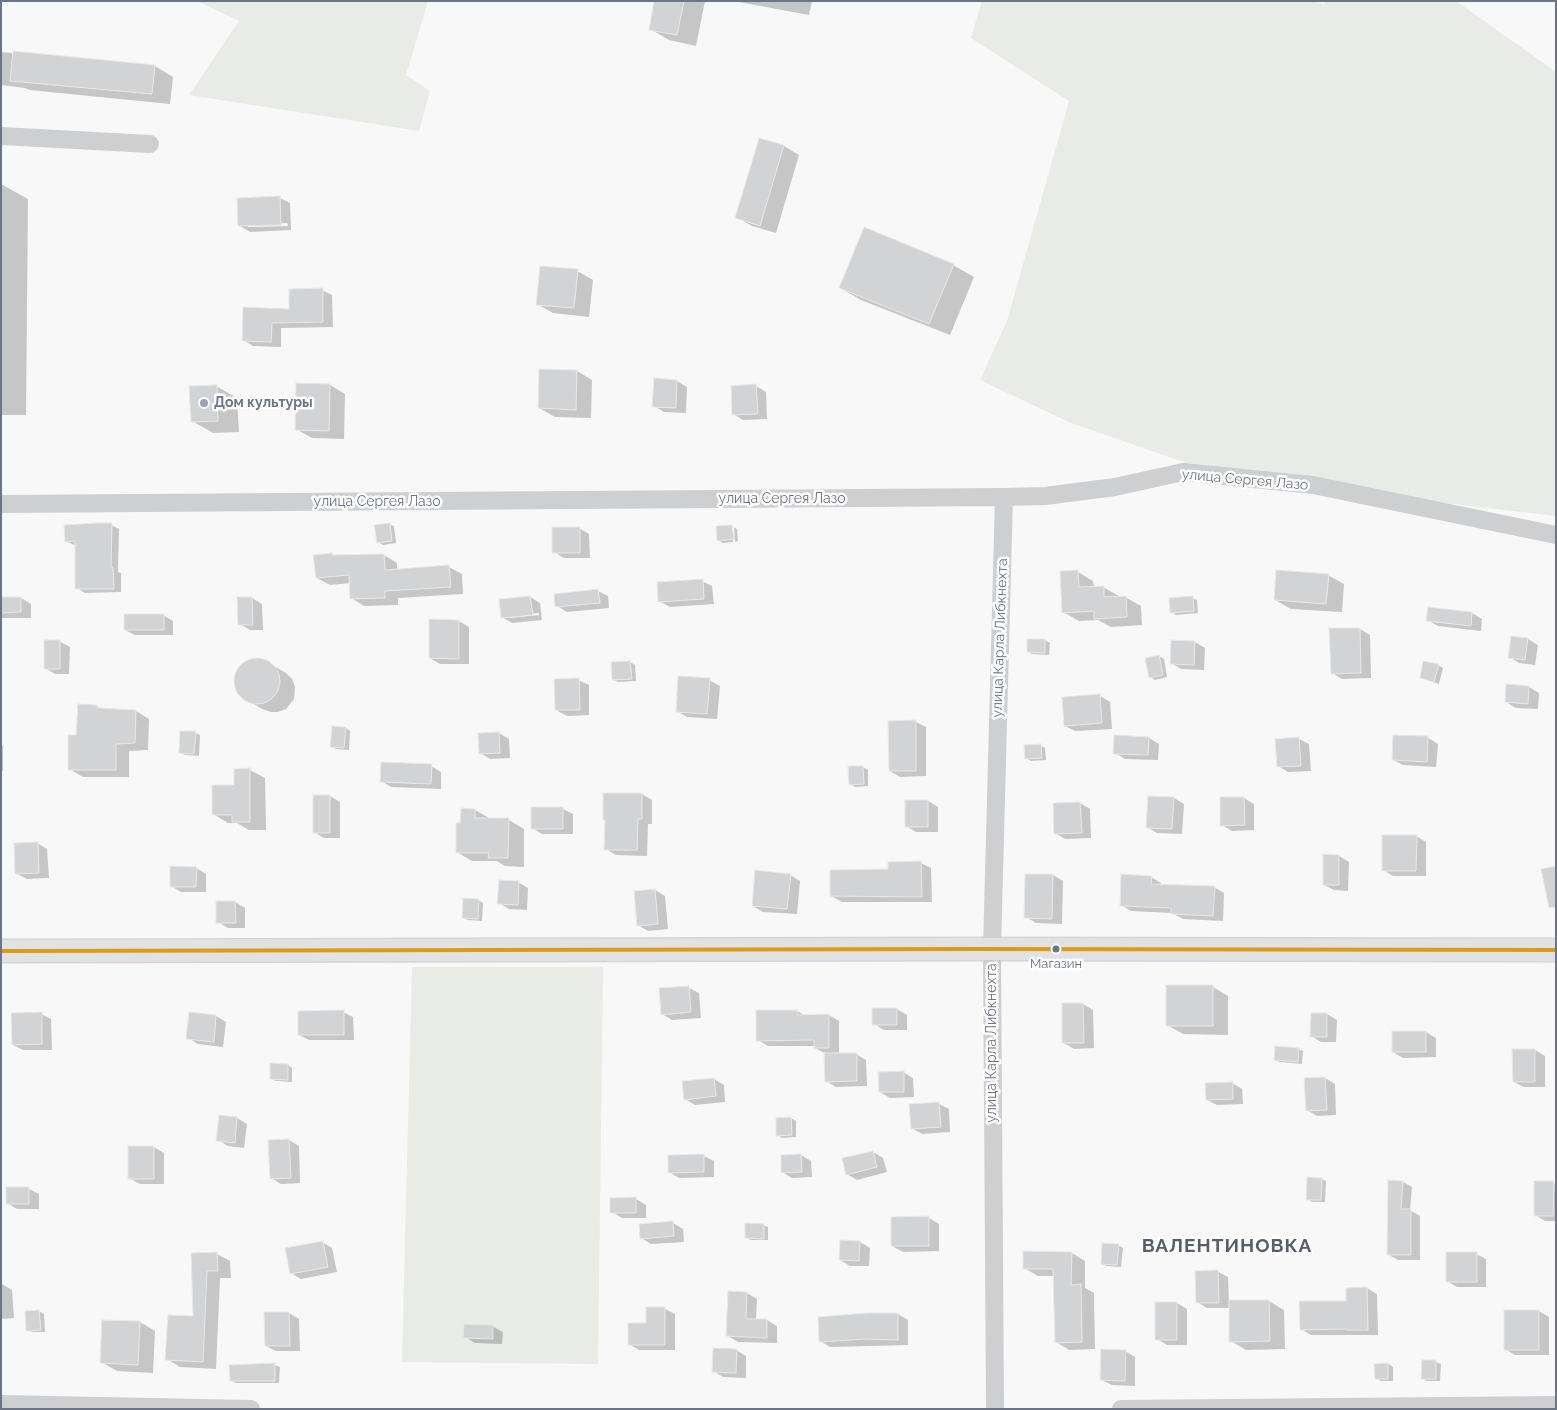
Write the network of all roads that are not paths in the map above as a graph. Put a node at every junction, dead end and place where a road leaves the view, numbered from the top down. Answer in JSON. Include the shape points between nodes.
{"nodes":[{"id":1,"x":1,"y":136,"type":"edge"},
{"id":2,"x":150,"y":144,"type":"dead end"},
{"id":3,"x":1004,"y":497,"type":"junction"},
{"id":4,"x":1,"y":504,"type":"edge"},
{"id":5,"x":1556,"y":535,"type":"edge"},
{"id":6,"x":992,"y":949,"type":"junction"},
{"id":7,"x":1556,"y":950,"type":"edge"},
{"id":8,"x":1,"y":951,"type":"edge"},
{"id":9,"x":1,"y":1404,"type":"edge"},
{"id":10,"x":1556,"y":1406,"type":"edge"},
{"id":11,"x":251,"y":1409,"type":"edge"},
{"id":12,"x":995,"y":1409,"type":"edge"},
{"id":13,"x":1121,"y":1409,"type":"edge"}],
"edges":[{"from":1,"to":2,"type":"street"},
{"from":3,"to":4,"type":"street","name":"улица Сергея Лазо"},
{"from":3,"to":5,"type":"street","name":"улица Сергея Лазо","via":[[1045,496],[1115,487],[1182,472],[1313,485]]},
{"from":3,"to":6,"type":"street","name":"улица Карла Либкнехта"},
{"from":6,"to":7,"type":"main road"},
{"from":6,"to":8,"type":"main road"},
{"from":6,"to":12,"type":"street","name":"улица Карла Либкнехта"},
{"from":9,"to":11,"type":"street"},
{"from":10,"to":13,"type":"street"}]}
